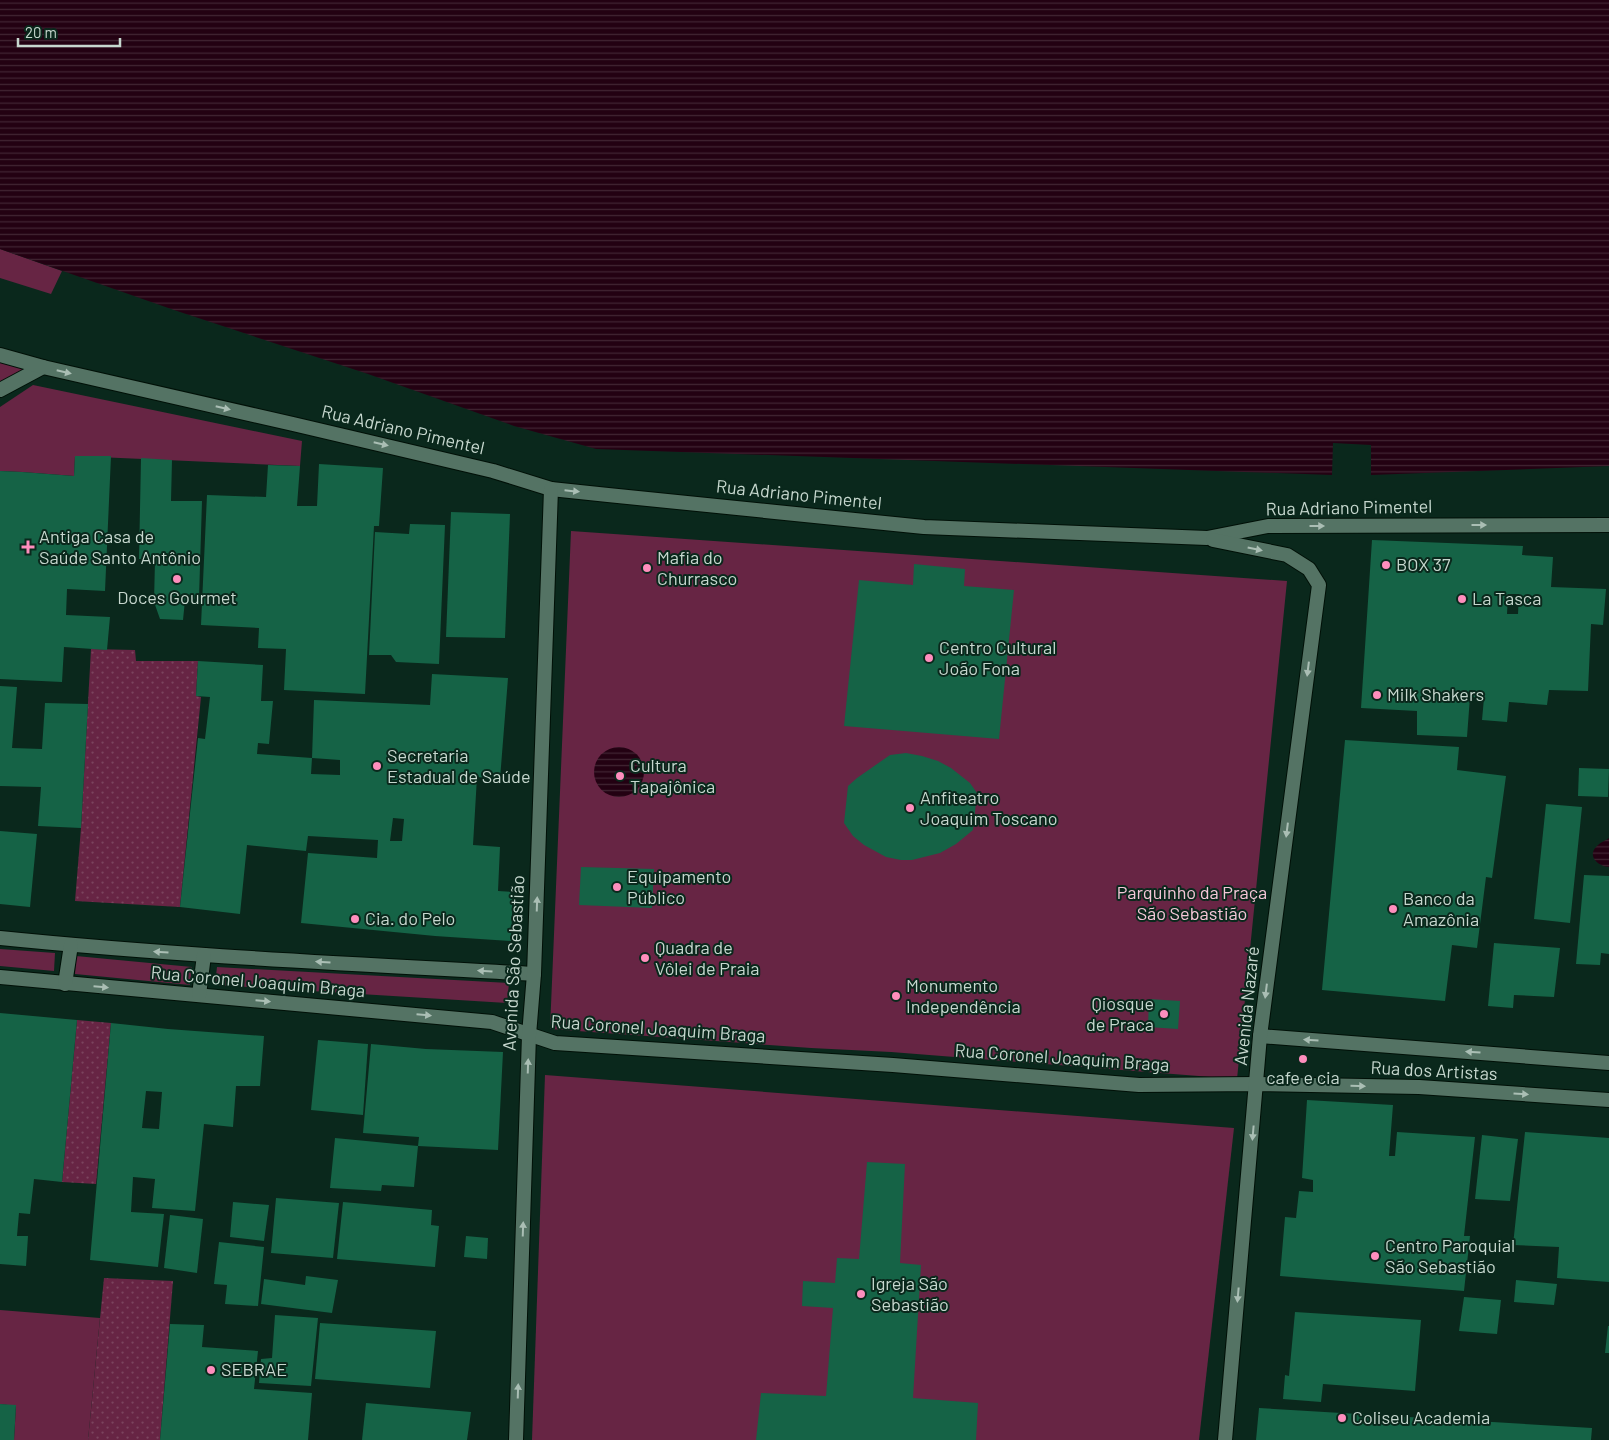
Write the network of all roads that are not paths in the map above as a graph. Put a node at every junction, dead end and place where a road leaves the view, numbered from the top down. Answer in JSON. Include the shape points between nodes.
{"nodes":[{"id":1,"x":0,"y":355,"type":"edge"},
{"id":2,"x":43,"y":367,"type":"junction"},
{"id":3,"x":0,"y":390,"type":"edge"},
{"id":4,"x":551,"y":489,"type":"junction"},
{"id":5,"x":1609,"y":525,"type":"edge"},
{"id":6,"x":1207,"y":538,"type":"junction"},
{"id":7,"x":0,"y":938,"type":"edge"},
{"id":8,"x":71,"y":945,"type":"junction"},
{"id":9,"x":204,"y":955,"type":"junction"},
{"id":10,"x":534,"y":974,"type":"junction"},
{"id":11,"x":0,"y":977,"type":"edge"},
{"id":12,"x":65,"y":984,"type":"junction"},
{"id":13,"x":199,"y":995,"type":"junction"},
{"id":14,"x":529,"y":1035,"type":"junction"},
{"id":15,"x":1260,"y":1036,"type":"junction"},
{"id":16,"x":1609,"y":1063,"type":"edge"},
{"id":17,"x":1257,"y":1084,"type":"junction"},
{"id":18,"x":1609,"y":1100,"type":"edge"},
{"id":19,"x":516,"y":1440,"type":"edge"},
{"id":20,"x":1225,"y":1440,"type":"edge"}],
"edges":[{"from":1,"to":2,"type":"street","name":"Rua Adriano Pimentel"},
{"from":2,"to":3,"type":"street"},
{"from":2,"to":4,"type":"street","name":"Rua Adriano Pimentel","one_way":true,"via":[[493,471]]},
{"from":4,"to":6,"type":"street","name":"Rua Adriano Pimentel","one_way":true,"via":[[924,527]]},
{"from":10,"to":4,"type":"street","name":"Avenida São Sebastião","one_way":true},
{"from":6,"to":5,"type":"street","name":"Rua Adriano Pimentel","one_way":true,"via":[[1268,526]]},
{"from":6,"to":15,"type":"street","name":"Avenida Nazaré","one_way":true,"via":[[1287,555],[1310,569],[1319,585]]},
{"from":7,"to":8,"type":"street","name":"Rua Coronel Joaquim Braga"},
{"from":9,"to":8,"type":"street","name":"Rua Coronel Joaquim Braga","one_way":true},
{"from":8,"to":12,"type":"street"},
{"from":10,"to":9,"type":"street","name":"Rua Coronel Joaquim Braga","one_way":true},
{"from":9,"to":13,"type":"street"},
{"from":10,"to":14,"type":"street","name":"Avenida São Sebastião"},
{"from":11,"to":12,"type":"street","name":"Rua Coronel Joaquim Braga"},
{"from":12,"to":13,"type":"street","name":"Rua Coronel Joaquim Braga","one_way":true},
{"from":13,"to":14,"type":"street","name":"Rua Coronel Joaquim Braga","one_way":true,"via":[[492,1022]]},
{"from":14,"to":17,"type":"street","name":"Rua Coronel Joaquim Braga","via":[[554,1043],[893,1064],[1138,1085]]},
{"from":19,"to":14,"type":"street","name":"Avenida São Sebastião","one_way":true},
{"from":16,"to":15,"type":"street","name":"Rua dos Artistas","one_way":true},
{"from":15,"to":17,"type":"street","name":"Avenida Nazaré"},
{"from":17,"to":18,"type":"street","name":"Rua dos Artistas","one_way":true,"via":[[1419,1087]]},
{"from":17,"to":20,"type":"street","name":"Avenida Nazaré","one_way":true}]}
